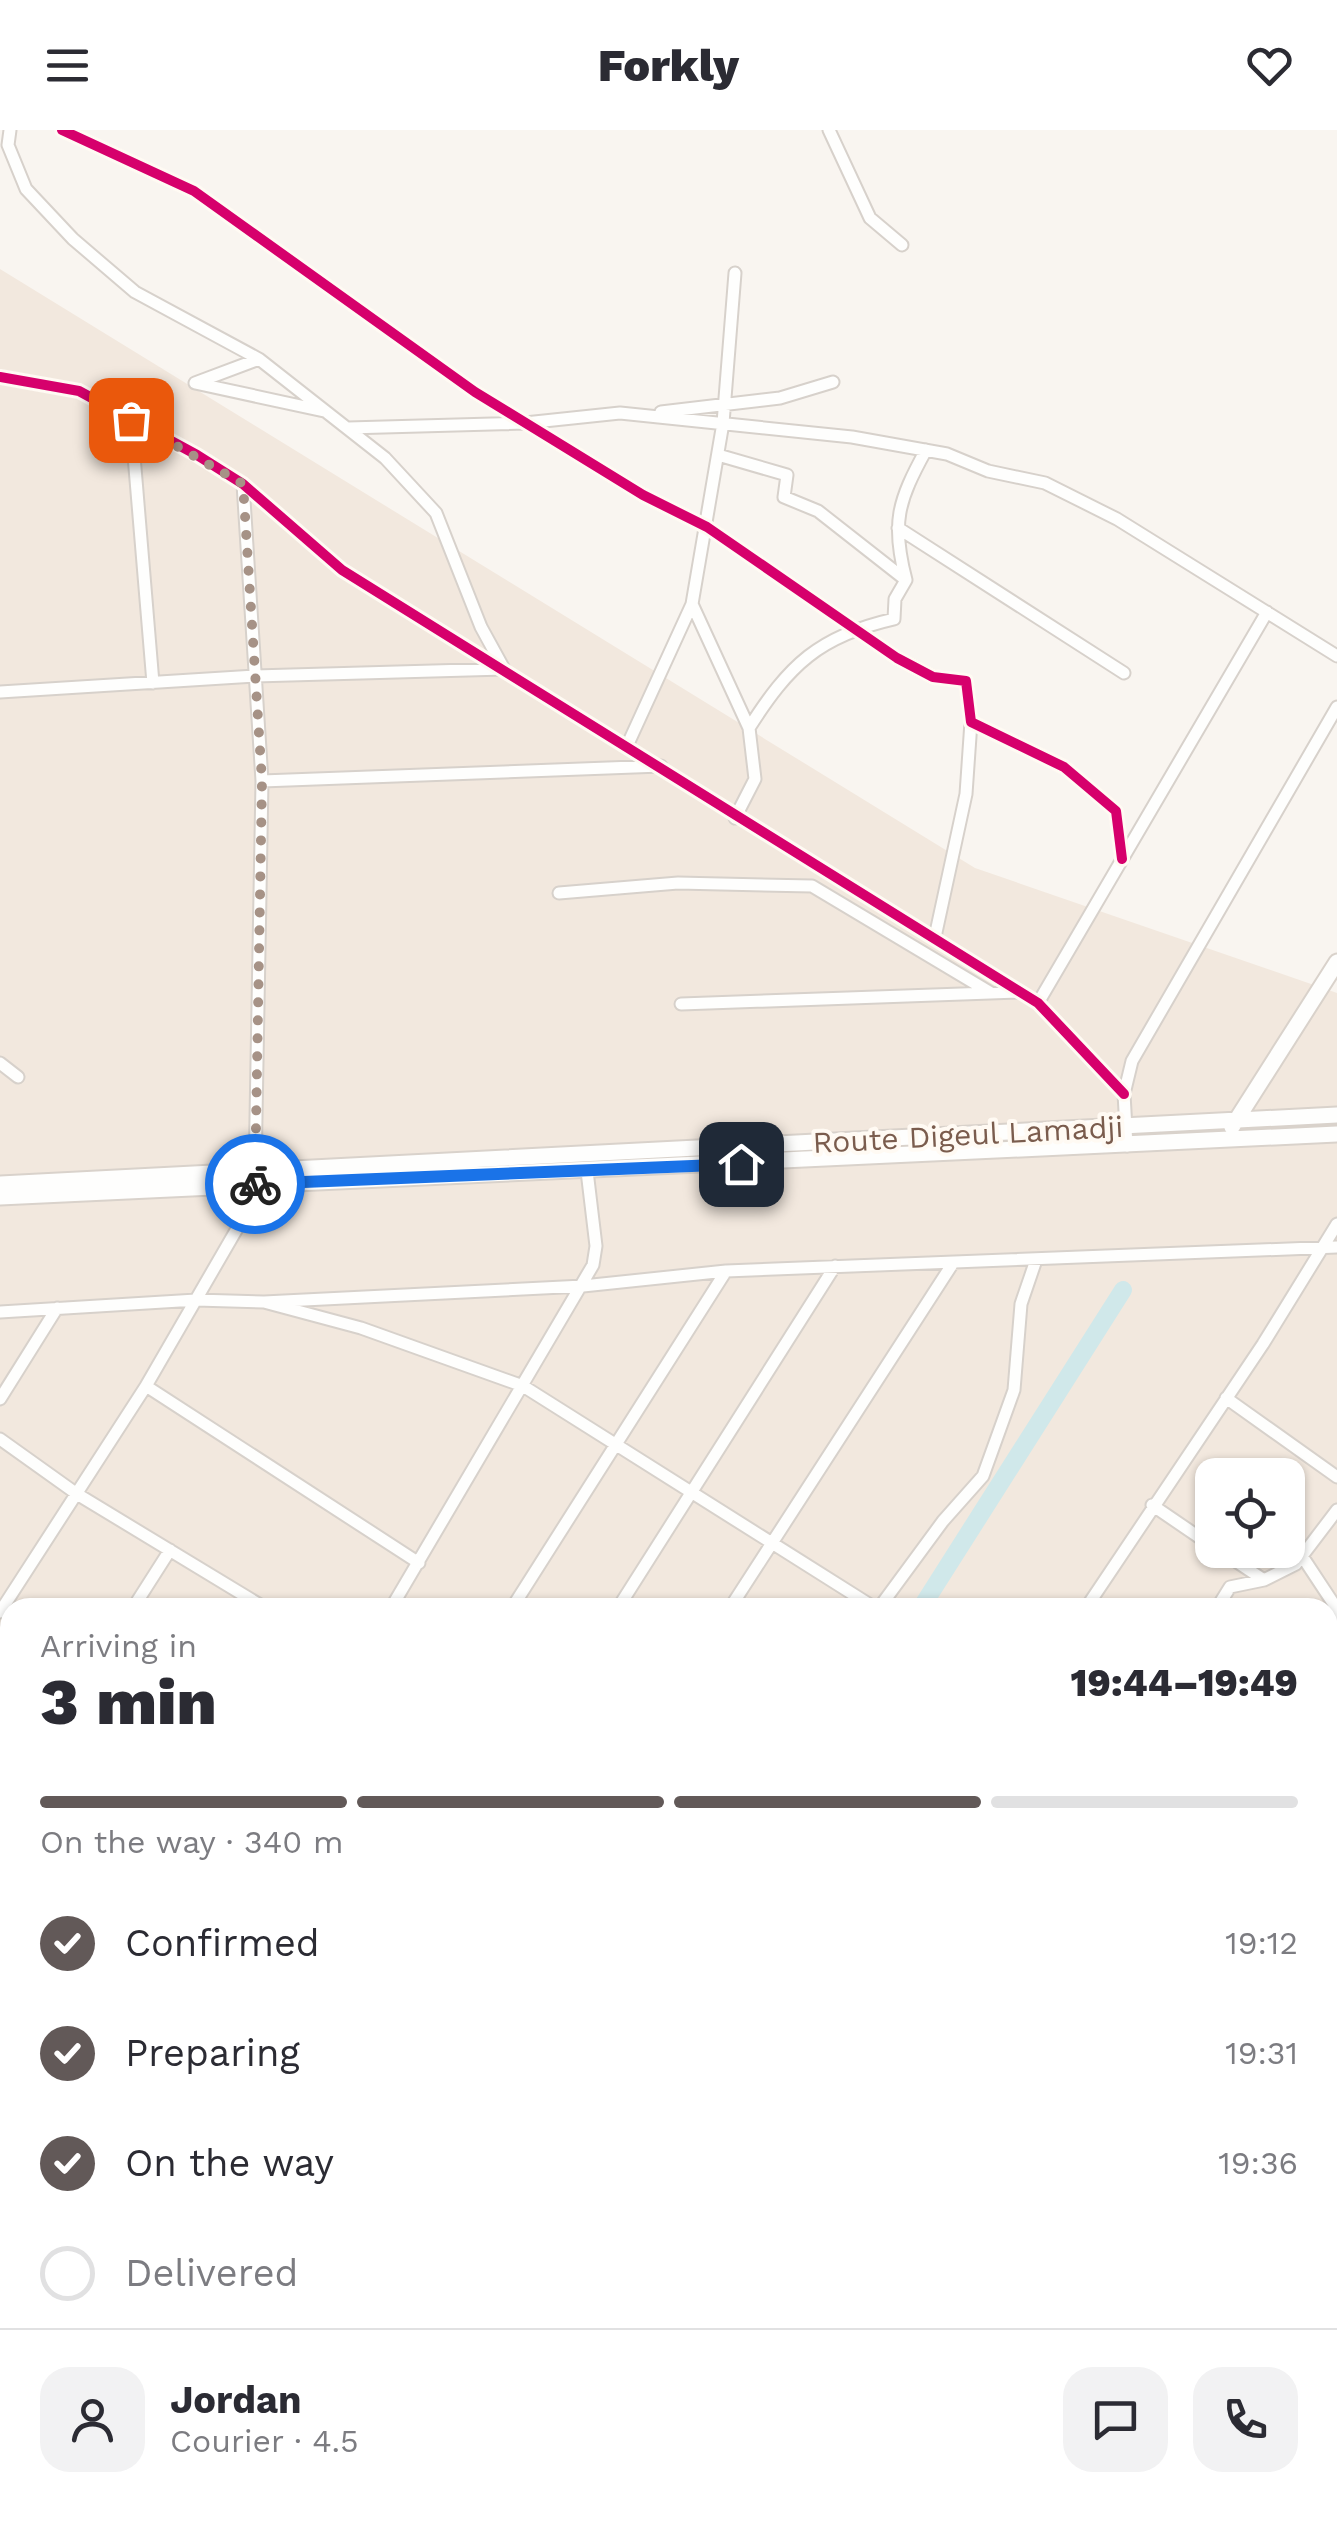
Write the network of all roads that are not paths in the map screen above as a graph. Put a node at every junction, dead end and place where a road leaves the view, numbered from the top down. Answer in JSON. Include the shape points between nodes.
{"nodes":[{"id":1,"x":10,"y":130,"type":"edge"},
{"id":2,"x":62,"y":130,"type":"edge"},
{"id":3,"x":829,"y":130,"type":"edge"},
{"id":4,"x":902,"y":244,"type":"dead end"},
{"id":5,"x":735,"y":273,"type":"dead end"},
{"id":6,"x":259,"y":359,"type":"junction"},
{"id":7,"x":0,"y":376,"type":"edge"},
{"id":8,"x":834,"y":382,"type":"dead end"},
{"id":9,"x":724,"y":403,"type":"junction"},
{"id":10,"x":329,"y":412,"type":"junction"},
{"id":11,"x":638,"y":415,"type":"junction"},
{"id":12,"x":131,"y":420,"type":"junction"},
{"id":13,"x":525,"y":422,"type":"junction"},
{"id":14,"x":723,"y":423,"type":"junction"},
{"id":15,"x":348,"y":428,"type":"junction"},
{"id":16,"x":926,"y":450,"type":"junction"},
{"id":17,"x":718,"y":455,"type":"junction"},
{"id":18,"x":243,"y":484,"type":"junction"},
{"id":19,"x":707,"y":527,"type":"junction"},
{"id":20,"x":898,"y":528,"type":"junction"},
{"id":21,"x":906,"y":580,"type":"junction"},
{"id":22,"x":692,"y":604,"type":"junction"},
{"id":23,"x":1268,"y":612,"type":"junction"},
{"id":24,"x":854,"y":628,"type":"junction"},
{"id":25,"x":1337,"y":656,"type":"edge"},
{"id":26,"x":504,"y":670,"type":"junction"},
{"id":27,"x":1124,"y":673,"type":"dead end"},
{"id":28,"x":255,"y":676,"type":"junction"},
{"id":29,"x":153,"y":682,"type":"junction"},
{"id":30,"x":0,"y":692,"type":"edge"},
{"id":31,"x":1337,"y":707,"type":"edge"},
{"id":32,"x":971,"y":722,"type":"junction"},
{"id":33,"x":749,"y":728,"type":"junction"},
{"id":34,"x":627,"y":746,"type":"junction"},
{"id":35,"x":661,"y":766,"type":"junction"},
{"id":36,"x":262,"y":781,"type":"junction"},
{"id":37,"x":735,"y":818,"type":"junction"},
{"id":38,"x":1122,"y":859,"type":"junction"},
{"id":39,"x":559,"y":893,"type":"dead end"},
{"id":40,"x":935,"y":937,"type":"junction"},
{"id":41,"x":1337,"y":962,"type":"edge"},
{"id":42,"x":1019,"y":992,"type":"junction"},
{"id":43,"x":991,"y":993,"type":"junction"},
{"id":44,"x":1038,"y":1003,"type":"junction"},
{"id":45,"x":681,"y":1004,"type":"dead end"},
{"id":46,"x":0,"y":1063,"type":"edge"},
{"id":47,"x":18,"y":1077,"type":"dead end"},
{"id":48,"x":1124,"y":1094,"type":"junction"},
{"id":49,"x":1337,"y":1115,"type":"edge"},
{"id":50,"x":1236,"y":1120,"type":"junction"},
{"id":51,"x":1126,"y":1126,"type":"junction"},
{"id":52,"x":1337,"y":1134,"type":"edge"},
{"id":53,"x":1222,"y":1142,"type":"junction"},
{"id":54,"x":1127,"y":1146,"type":"junction"},
{"id":55,"x":587,"y":1171,"type":"junction"},
{"id":56,"x":255,"y":1178,"type":"junction"},
{"id":57,"x":0,"y":1184,"type":"edge"},
{"id":58,"x":0,"y":1197,"type":"edge"},
{"id":59,"x":244,"y":1208,"type":"dead end"},
{"id":60,"x":1337,"y":1224,"type":"edge"},
{"id":61,"x":1331,"y":1247,"type":"edge"},
{"id":62,"x":1036,"y":1260,"type":"junction"},
{"id":63,"x":953,"y":1263,"type":"junction"},
{"id":64,"x":835,"y":1266,"type":"junction"},
{"id":65,"x":726,"y":1271,"type":"junction"},
{"id":66,"x":583,"y":1286,"type":"junction"},
{"id":67,"x":196,"y":1300,"type":"junction"},
{"id":68,"x":264,"y":1302,"type":"junction"},
{"id":69,"x":57,"y":1308,"type":"junction"},
{"id":70,"x":0,"y":1312,"type":"edge"},
{"id":71,"x":146,"y":1386,"type":"junction"},
{"id":72,"x":523,"y":1386,"type":"junction"},
{"id":73,"x":1226,"y":1398,"type":"junction"},
{"id":74,"x":0,"y":1399,"type":"edge"},
{"id":75,"x":0,"y":1439,"type":"edge"},
{"id":76,"x":616,"y":1442,"type":"junction"},
{"id":77,"x":1337,"y":1476,"type":"edge"},
{"id":78,"x":693,"y":1490,"type":"junction"},
{"id":79,"x":77,"y":1494,"type":"junction"},
{"id":80,"x":1152,"y":1505,"type":"junction"},
{"id":81,"x":1337,"y":1510,"type":"edge"},
{"id":82,"x":1195,"y":1534,"type":"edge"},
{"id":83,"x":772,"y":1538,"type":"junction"},
{"id":84,"x":170,"y":1550,"type":"junction"},
{"id":85,"x":1305,"y":1552,"type":"edge"},
{"id":86,"x":1305,"y":1561,"type":"edge"},
{"id":87,"x":419,"y":1563,"type":"junction"},
{"id":88,"x":1246,"y":1568,"type":"edge"},
{"id":89,"x":1283,"y":1568,"type":"edge"},
{"id":90,"x":1264,"y":1580,"type":"junction"},
{"id":91,"x":9,"y":1598,"type":"edge"},
{"id":92,"x":139,"y":1598,"type":"edge"},
{"id":93,"x":249,"y":1598,"type":"edge"},
{"id":94,"x":398,"y":1598,"type":"edge"},
{"id":95,"x":518,"y":1598,"type":"edge"},
{"id":96,"x":624,"y":1598,"type":"edge"},
{"id":97,"x":736,"y":1598,"type":"edge"},
{"id":98,"x":862,"y":1598,"type":"edge"},
{"id":99,"x":885,"y":1598,"type":"edge"},
{"id":100,"x":1092,"y":1598,"type":"edge"},
{"id":101,"x":1223,"y":1598,"type":"edge"},
{"id":102,"x":1330,"y":1598,"type":"edge"}],
"edges":[{"from":1,"to":6,"type":"street","via":[[8,145],[26,189],[73,239],[135,292]]},
{"from":2,"to":13,"type":"street","via":[[194,191]]},
{"from":3,"to":4,"type":"street","via":[[870,218]]},
{"from":5,"to":9,"type":"street"},
{"from":6,"to":10,"type":"street"},
{"from":6,"to":10,"type":"street","via":[[195,383]]},
{"from":7,"to":12,"type":"street","via":[[71,389]]},
{"from":8,"to":9,"type":"street","via":[[780,398]]},
{"from":9,"to":11,"type":"street"},
{"from":9,"to":14,"type":"street"},
{"from":10,"to":15,"type":"street"},
{"from":11,"to":13,"type":"street"},
{"from":11,"to":14,"type":"street"},
{"from":12,"to":18,"type":"street"},
{"from":12,"to":29,"type":"street"},
{"from":13,"to":15,"type":"street"},
{"from":13,"to":19,"type":"street"},
{"from":14,"to":16,"type":"street"},
{"from":14,"to":17,"type":"street"},
{"from":15,"to":26,"type":"street","via":[[436,513]]},
{"from":16,"to":20,"type":"street","via":[[904,490]]},
{"from":16,"to":23,"type":"street","via":[[1045,484],[1117,518]]},
{"from":17,"to":19,"type":"street"},
{"from":17,"to":21,"type":"street","via":[[787,475],[784,496],[818,511]]},
{"from":18,"to":26,"type":"street","via":[[342,570]]},
{"from":18,"to":28,"type":"street"},
{"from":19,"to":22,"type":"street"},
{"from":19,"to":24,"type":"street"},
{"from":20,"to":21,"type":"street"},
{"from":20,"to":27,"type":"street"},
{"from":21,"to":24,"type":"street","via":[[895,598],[894,620]]},
{"from":22,"to":33,"type":"street"},
{"from":22,"to":34,"type":"street"},
{"from":23,"to":25,"type":"street"},
{"from":23,"to":38,"type":"street"},
{"from":24,"to":32,"type":"street","via":[[933,677],[966,681]]},
{"from":24,"to":33,"type":"street","via":[[816,648],[778,681]]},
{"from":26,"to":28,"type":"street"},
{"from":26,"to":34,"type":"street"},
{"from":28,"to":29,"type":"street"},
{"from":28,"to":36,"type":"street"},
{"from":29,"to":30,"type":"street"},
{"from":31,"to":48,"type":"street","via":[[1132,1062]]},
{"from":32,"to":38,"type":"street","via":[[1064,767],[1116,811]]},
{"from":32,"to":40,"type":"street","via":[[966,794]]},
{"from":33,"to":37,"type":"street","via":[[755,779]]},
{"from":34,"to":35,"type":"street"},
{"from":35,"to":36,"type":"street"},
{"from":35,"to":37,"type":"street"},
{"from":36,"to":56,"type":"street"},
{"from":37,"to":40,"type":"street"},
{"from":38,"to":44,"type":"street"},
{"from":39,"to":43,"type":"street","via":[[678,884],[812,886]]},
{"from":40,"to":42,"type":"street"},
{"from":41,"to":50,"type":"main road"},
{"from":42,"to":43,"type":"street"},
{"from":42,"to":44,"type":"street"},
{"from":43,"to":45,"type":"street"},
{"from":44,"to":48,"type":"street"},
{"from":46,"to":47,"type":"street"},
{"from":48,"to":51,"type":"street"},
{"from":49,"to":50,"type":"main road","name":"Route Digeul Lamadji"},
{"from":50,"to":51,"type":"main road","name":"Route Digeul Lamadji"},
{"from":50,"to":53,"type":"main road"},
{"from":51,"to":54,"type":"street"},
{"from":51,"to":56,"type":"main road","name":"Route Digeul Lamadji"},
{"from":52,"to":53,"type":"main road","name":"Route Digeul Lamadji"},
{"from":53,"to":54,"type":"main road","name":"Route Digeul Lamadji"},
{"from":54,"to":55,"type":"main road","name":"Route Digeul Lamadji"},
{"from":55,"to":56,"type":"main road","name":"Route Digeul Lamadji"},
{"from":55,"to":66,"type":"street","via":[[596,1246]]},
{"from":56,"to":57,"type":"main road","name":"Route Digeul Lamadji"},
{"from":56,"to":58,"type":"main road","name":"Route Digeul Lamadji"},
{"from":59,"to":67,"type":"street"},
{"from":60,"to":61,"type":"street"},
{"from":61,"to":62,"type":"street"},
{"from":61,"to":73,"type":"street"},
{"from":62,"to":63,"type":"street"},
{"from":62,"to":99,"type":"street","via":[[1021,1304],[1014,1390],[983,1476]]},
{"from":63,"to":64,"type":"street"},
{"from":63,"to":83,"type":"street"},
{"from":64,"to":65,"type":"street"},
{"from":64,"to":78,"type":"street"},
{"from":65,"to":66,"type":"street"},
{"from":65,"to":76,"type":"street"},
{"from":66,"to":68,"type":"street"},
{"from":66,"to":72,"type":"street"},
{"from":67,"to":68,"type":"street"},
{"from":67,"to":69,"type":"street"},
{"from":67,"to":71,"type":"street"},
{"from":68,"to":72,"type":"street","via":[[312,1312]]},
{"from":69,"to":70,"type":"street"},
{"from":69,"to":74,"type":"street"},
{"from":71,"to":79,"type":"street"},
{"from":71,"to":87,"type":"street"},
{"from":72,"to":76,"type":"street"},
{"from":72,"to":87,"type":"street"},
{"from":73,"to":77,"type":"street"},
{"from":73,"to":80,"type":"street"},
{"from":75,"to":79,"type":"street"},
{"from":76,"to":78,"type":"street"},
{"from":76,"to":95,"type":"street"},
{"from":78,"to":83,"type":"street"},
{"from":78,"to":96,"type":"street"},
{"from":79,"to":84,"type":"street"},
{"from":79,"to":91,"type":"street"},
{"from":80,"to":82,"type":"street"},
{"from":80,"to":100,"type":"street"},
{"from":81,"to":85,"type":"street"},
{"from":83,"to":97,"type":"street"},
{"from":83,"to":98,"type":"street"},
{"from":84,"to":92,"type":"street"},
{"from":84,"to":93,"type":"street"},
{"from":86,"to":102,"type":"street"},
{"from":87,"to":94,"type":"street"},
{"from":88,"to":90,"type":"street"},
{"from":89,"to":90,"type":"street"},
{"from":90,"to":101,"type":"street","via":[[1230,1587]]}]}
